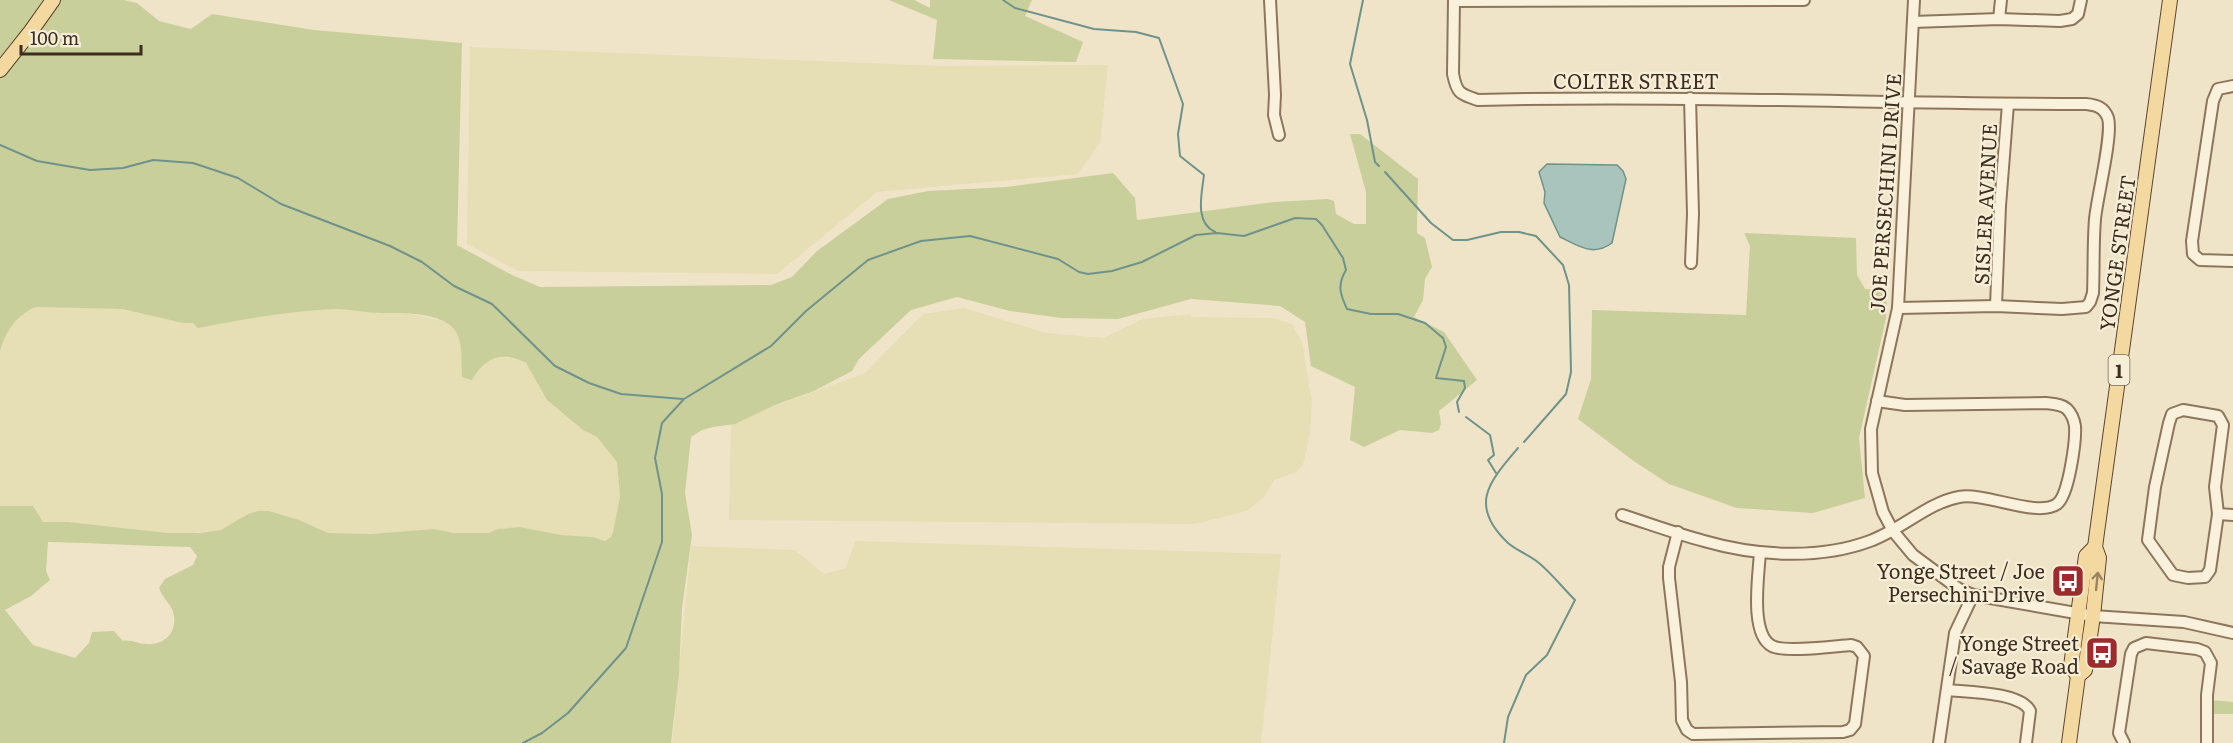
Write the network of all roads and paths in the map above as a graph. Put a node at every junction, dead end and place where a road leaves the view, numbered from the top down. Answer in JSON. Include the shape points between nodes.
{"nodes":[{"id":1,"x":52,"y":0,"type":"edge"},
{"id":2,"x":1270,"y":0,"type":"edge"},
{"id":3,"x":1454,"y":0,"type":"edge"},
{"id":4,"x":1804,"y":0,"type":"edge"},
{"id":5,"x":1914,"y":0,"type":"edge"},
{"id":6,"x":2001,"y":0,"type":"edge"},
{"id":7,"x":2081,"y":0,"type":"edge"},
{"id":8,"x":2170,"y":0,"type":"edge"},
{"id":9,"x":1999,"y":19,"type":"junction"},
{"id":10,"x":1913,"y":22,"type":"junction"},
{"id":11,"x":0,"y":70,"type":"edge"},
{"id":12,"x":2233,"y":86,"type":"edge"},
{"id":13,"x":1690,"y":98,"type":"junction"},
{"id":14,"x":1908,"y":103,"type":"junction"},
{"id":15,"x":2008,"y":104,"type":"junction"},
{"id":16,"x":1279,"y":135,"type":"dead end"},
{"id":17,"x":2233,"y":261,"type":"edge"},
{"id":18,"x":1691,"y":263,"type":"dead end"},
{"id":19,"x":1996,"y":306,"type":"junction"},
{"id":20,"x":1898,"y":308,"type":"junction"},
{"id":21,"x":1877,"y":401,"type":"junction"},
{"id":22,"x":2218,"y":513,"type":"junction"},
{"id":23,"x":1622,"y":515,"type":"dead end"},
{"id":24,"x":2233,"y":515,"type":"edge"},
{"id":25,"x":1893,"y":531,"type":"junction"},
{"id":26,"x":1678,"y":532,"type":"junction"},
{"id":27,"x":2095,"y":547,"type":"junction"},
{"id":28,"x":1760,"y":552,"type":"junction"},
{"id":29,"x":1973,"y":595,"type":"junction"},
{"id":30,"x":2078,"y":611,"type":"junction"},
{"id":31,"x":2093,"y":616,"type":"junction"},
{"id":32,"x":2233,"y":633,"type":"edge"},
{"id":33,"x":2078,"y":676,"type":"junction"},
{"id":34,"x":1948,"y":690,"type":"junction"},
{"id":35,"x":1939,"y":743,"type":"edge"},
{"id":36,"x":2026,"y":743,"type":"edge"},
{"id":37,"x":2069,"y":743,"type":"edge"},
{"id":38,"x":2124,"y":743,"type":"edge"},
{"id":39,"x":2207,"y":743,"type":"edge"}],
"edges":[{"from":1,"to":11,"type":"main road"},
{"from":2,"to":16,"type":"street","via":[[1274,115]]},
{"from":3,"to":4,"type":"street"},
{"from":3,"to":13,"type":"street","name":"COLTER STREET","via":[[1453,74],[1457,91],[1463,95],[1478,100]]},
{"from":5,"to":10,"type":"street","name":"JOE PERSECHINI DRIVE"},
{"from":6,"to":9,"type":"street"},
{"from":7,"to":9,"type":"street","via":[[2078,14],[2072,19]]},
{"from":8,"to":27,"type":"main road","name":"YONGE STREET","number":"1"},
{"from":9,"to":10,"type":"street"},
{"from":10,"to":14,"type":"street","name":"JOE PERSECHINI DRIVE"},
{"from":12,"to":17,"type":"street","via":[[2218,89],[2212,101],[2192,241],[2193,254],[2200,260]]},
{"from":13,"to":14,"type":"street","name":"COLTER STREET"},
{"from":13,"to":18,"type":"street"},
{"from":14,"to":15,"type":"street","name":"COLTER STREET"},
{"from":14,"to":20,"type":"street","name":"JOE PERSECHINI DRIVE"},
{"from":15,"to":19,"type":"street","name":"SISLER AVENUE"},
{"from":15,"to":19,"type":"street","name":"COLTER STREET","via":[[2098,105],[2109,120],[2095,219],[2090,302],[2086,307],[2062,309]]},
{"from":19,"to":20,"type":"street"},
{"from":20,"to":21,"type":"street","name":"JOE PERSECHINI DRIVE"},
{"from":21,"to":25,"type":"street","name":"JOE PERSECHINI DRIVE","via":[[1871,429],[1872,473]]},
{"from":21,"to":25,"type":"street","via":[[1905,405],[2046,403],[2062,405],[2075,425],[2067,488],[2056,504],[2031,508],[1988,498],[1960,497],[1939,504]]},
{"from":22,"to":22,"type":"street","via":[[2216,487],[2223,425],[2218,416],[2182,410],[2172,414],[2155,486],[2148,540],[2173,575],[2205,578],[2210,570]]},
{"from":22,"to":24,"type":"street"},
{"from":23,"to":26,"type":"street"},
{"from":25,"to":28,"type":"street","via":[[1835,551]]},
{"from":25,"to":29,"type":"street","name":"JOE PERSECHINI DRIVE","via":[[1929,568]]},
{"from":26,"to":28,"type":"street"},
{"from":26,"to":28,"type":"street","via":[[1669,578],[1682,720],[1687,730],[1693,734],[1850,730],[1857,711],[1862,651],[1851,645],[1779,648],[1766,641],[1757,616]]},
{"from":27,"to":30,"type":"main road","name":"YONGE STREET","number":"1","via":[[2086,556]]},
{"from":31,"to":27,"type":"main road","name":"YONGE STREET","number":"1","one_way":true,"via":[[2099,558]]},
{"from":29,"to":30,"type":"street","name":"JOE PERSECHINI DRIVE"},
{"from":29,"to":34,"type":"street","via":[[1955,633]]},
{"from":30,"to":31,"type":"street","name":"JOE PERSECHINI DRIVE"},
{"from":30,"to":33,"type":"main road","name":"YONGE STREET","number":"1","via":[[2071,666]]},
{"from":31,"to":32,"type":"street","name":"JOE PERSECHINI DRIVE","via":[[2184,622]]},
{"from":31,"to":33,"type":"main road","name":"YONGE STREET","number":"1","via":[[2085,670]]},
{"from":33,"to":37,"type":"main road","name":"YONGE STREET","number":"1"},
{"from":34,"to":35,"type":"street"},
{"from":34,"to":36,"type":"street","via":[[2022,701],[2030,711]]},
{"from":38,"to":39,"type":"street","via":[[2119,732],[2131,654],[2134,648],[2146,643],[2205,652],[2211,663]]}]}
